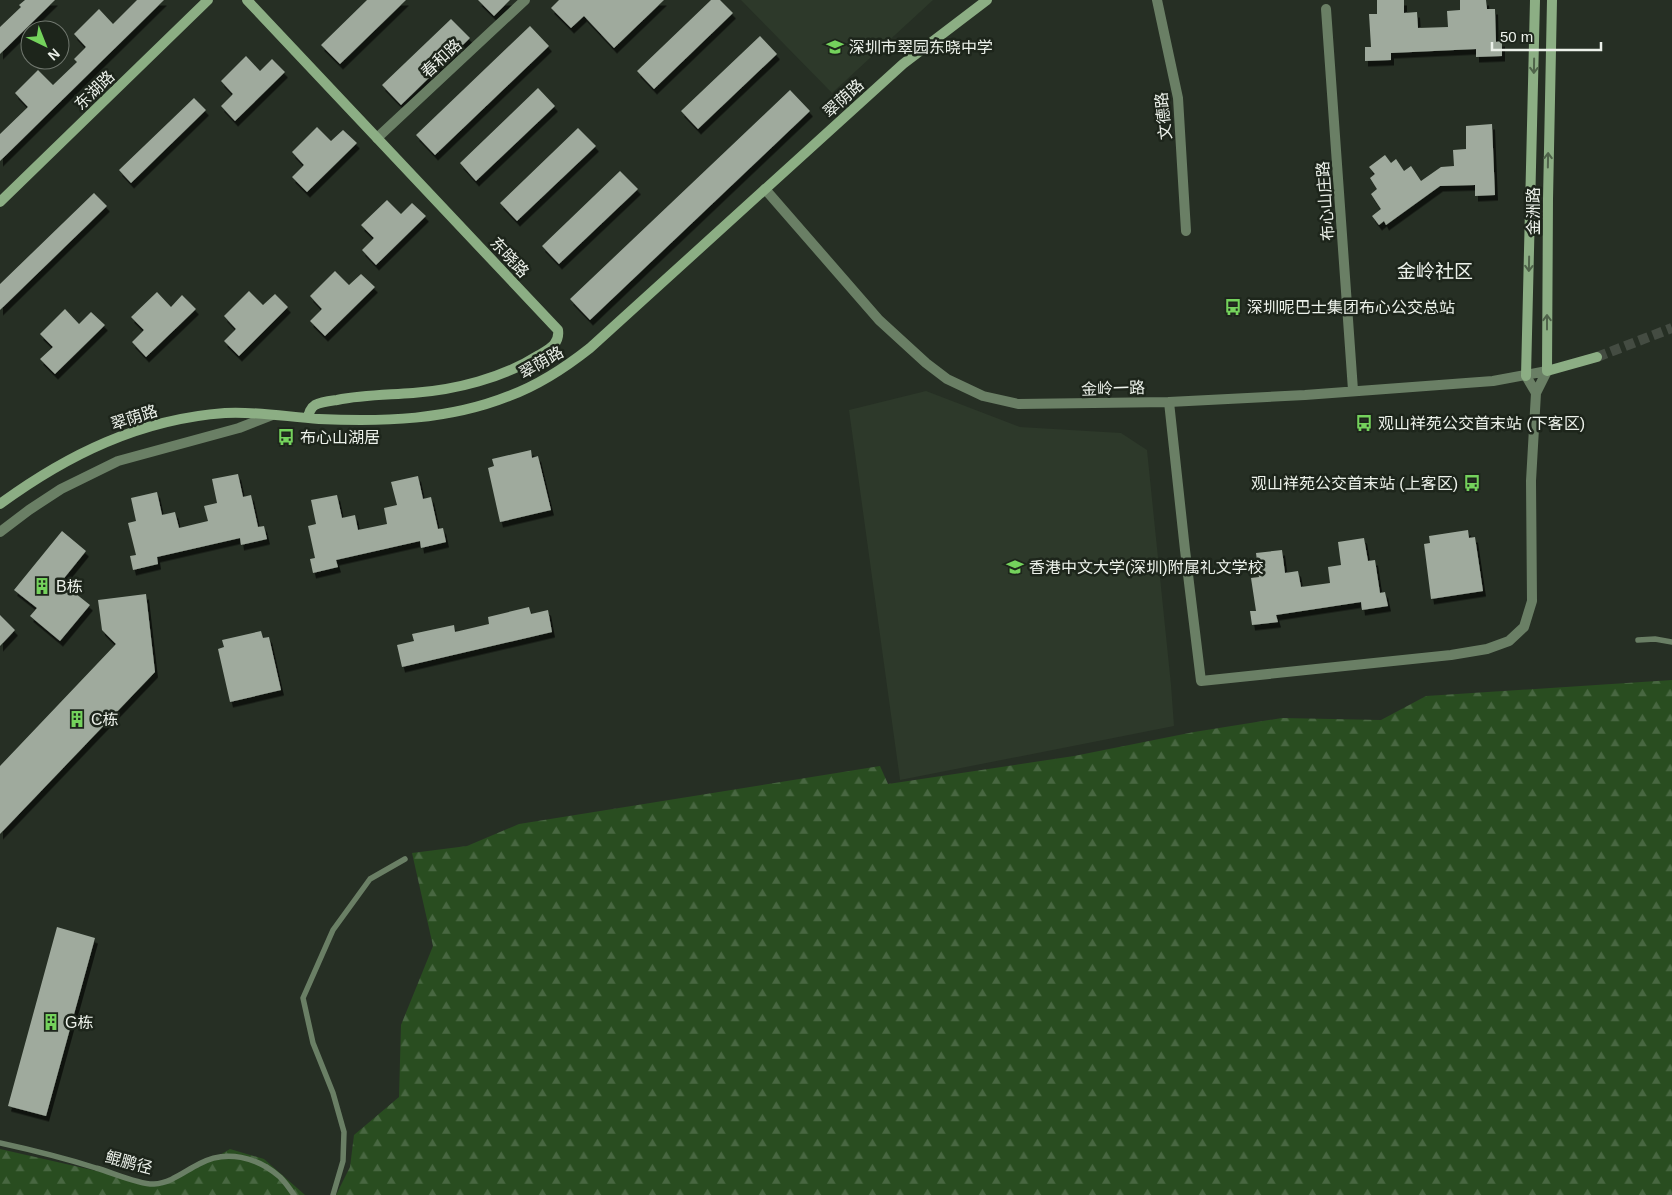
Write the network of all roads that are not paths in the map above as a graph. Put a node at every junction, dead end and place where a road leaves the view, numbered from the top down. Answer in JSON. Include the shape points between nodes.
{"nodes":[{"id":1,"x":208,"y":0,"type":"edge"},
{"id":2,"x":247,"y":0,"type":"edge"},
{"id":3,"x":525,"y":0,"type":"edge"},
{"id":4,"x":987,"y":0,"type":"edge"},
{"id":5,"x":1157,"y":0,"type":"edge"},
{"id":6,"x":1536,"y":0,"type":"edge"},
{"id":7,"x":1552,"y":0,"type":"edge"},
{"id":8,"x":1326,"y":9,"type":"dead end"},
{"id":9,"x":377,"y":138,"type":"junction"},
{"id":10,"x":765,"y":188,"type":"junction"},
{"id":11,"x":0,"y":202,"type":"edge"},
{"id":12,"x":1186,"y":230,"type":"dead end"},
{"id":13,"x":1596,"y":357,"type":"tunnel mouth"},
{"id":14,"x":1547,"y":371,"type":"junction"},
{"id":15,"x":1526,"y":376,"type":"junction"},
{"id":16,"x":1353,"y":390,"type":"junction"},
{"id":17,"x":1536,"y":393,"type":"junction"},
{"id":18,"x":1169,"y":402,"type":"junction"},
{"id":19,"x":272,"y":415,"type":"junction"},
{"id":20,"x":308,"y":418,"type":"junction"},
{"id":21,"x":0,"y":504,"type":"edge"},
{"id":22,"x":0,"y":532,"type":"edge"},
{"id":23,"x":1638,"y":640,"type":"dead end"},
{"id":24,"x":1672,"y":642,"type":"edge"},
{"id":25,"x":405,"y":859,"type":"dead end"},
{"id":26,"x":0,"y":1143,"type":"edge"},
{"id":27,"x":294,"y":1195,"type":"edge"},
{"id":28,"x":333,"y":1195,"type":"edge"}],
"edges":[{"from":1,"to":11,"type":"street","name":"东湖路"},
{"from":2,"to":9,"type":"street","name":"东晓路"},
{"from":3,"to":9,"type":"street","name":"春和路"},
{"from":4,"to":10,"type":"street","name":"翠荫路","via":[[903,64]]},
{"from":5,"to":12,"type":"street","name":"文德路","via":[[1178,98]]},
{"from":6,"to":15,"type":"street","name":"金洲路","one_way":true},
{"from":14,"to":7,"type":"street","name":"金洲路","one_way":true},
{"from":8,"to":16,"type":"street","name":"布心山庄路"},
{"from":9,"to":20,"type":"street","name":"东晓路","via":[[556,328],[558,337],[551,348],[498,375],[444,389],[356,396],[326,402],[315,405]]},
{"from":10,"to":18,"type":"street","name":"金岭一路","via":[[879,320],[947,379],[983,396],[1018,404]]},
{"from":10,"to":20,"type":"street","name":"翠荫路","via":[[590,348],[532,386],[472,407],[415,418]]},
{"from":13,"to":14,"type":"street"},
{"from":14,"to":15,"type":"street","name":"金岭一路"},
{"from":14,"to":17,"type":"street"},
{"from":15,"to":16,"type":"street","name":"金岭一路"},
{"from":15,"to":17,"type":"street"},
{"from":16,"to":18,"type":"street","name":"金岭一路"},
{"from":17,"to":18,"type":"street","via":[[1531,481],[1532,601],[1524,627],[1509,641],[1487,649],[1451,655],[1201,681]]},
{"from":19,"to":20,"type":"street","name":"翠荫路"},
{"from":19,"to":21,"type":"street","name":"翠荫路","via":[[226,413],[152,425],[83,453]]},
{"from":19,"to":22,"type":"street","via":[[239,428],[118,461],[62,489]]},
{"from":23,"to":24,"type":"lane"},
{"from":25,"to":28,"type":"lane","via":[[370,879],[333,930],[303,998],[313,1043],[344,1132],[343,1162]]},
{"from":26,"to":27,"type":"lane","name":"鲲鹏径","via":[[154,1184],[182,1176],[212,1159],[235,1156],[253,1160],[280,1177]]}]}
